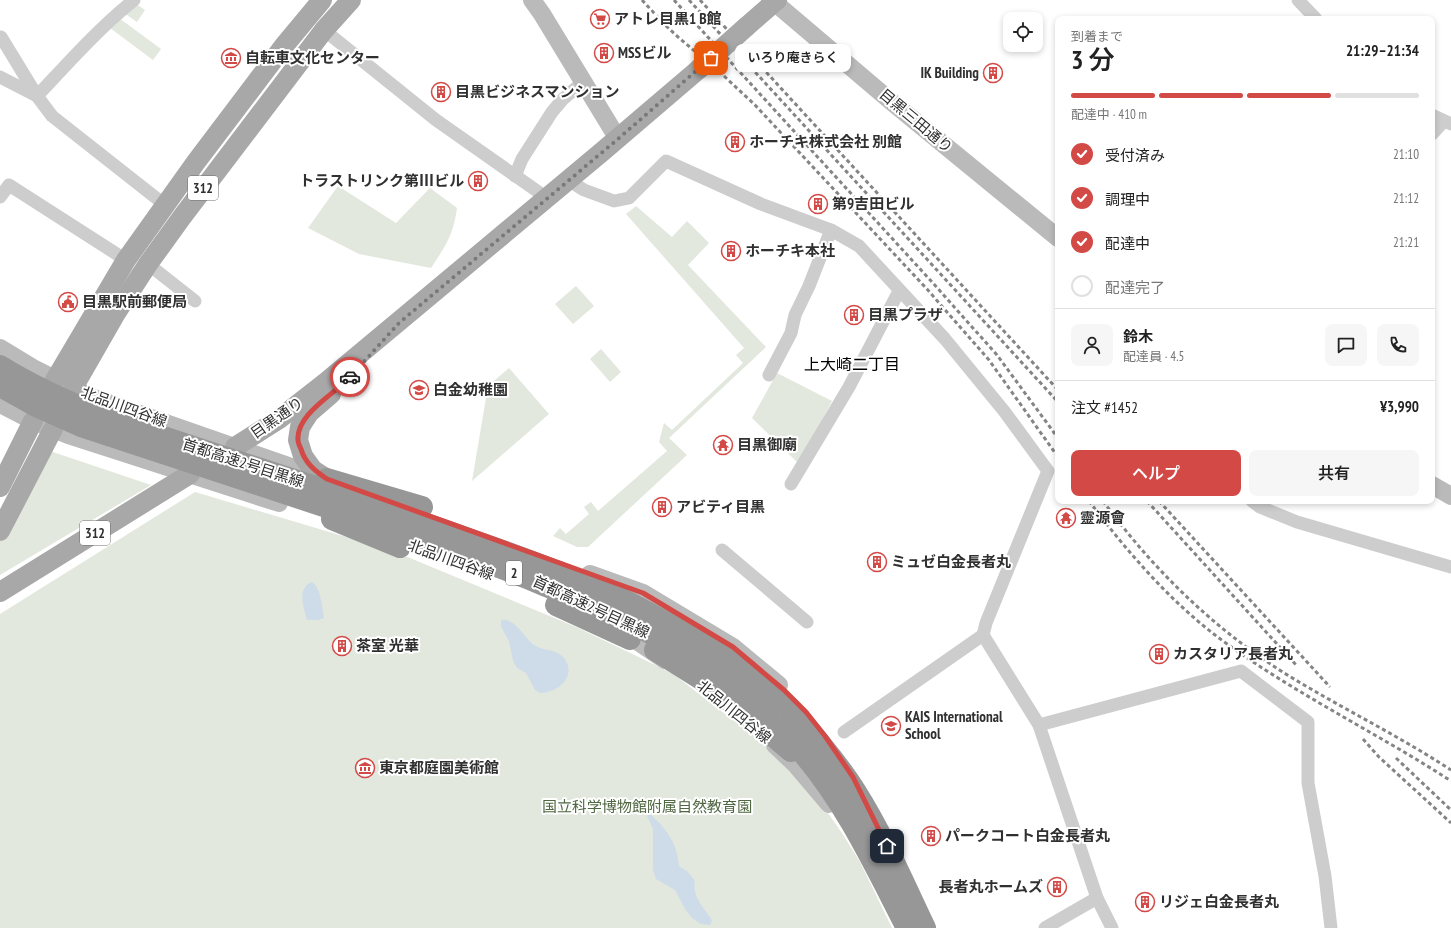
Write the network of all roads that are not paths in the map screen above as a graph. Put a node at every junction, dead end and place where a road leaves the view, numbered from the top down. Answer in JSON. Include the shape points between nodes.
{"nodes":[{"id":1,"x":134,"y":0,"type":"edge"},
{"id":2,"x":322,"y":0,"type":"edge"},
{"id":3,"x":351,"y":0,"type":"edge"},
{"id":4,"x":532,"y":0,"type":"edge"},
{"id":5,"x":1298,"y":0,"type":"edge"},
{"id":6,"x":774,"y":1,"type":"edge"},
{"id":7,"x":1311,"y":16,"type":"edge"},
{"id":8,"x":324,"y":30,"type":"junction"},
{"id":9,"x":1,"y":37,"type":"dead end"},
{"id":10,"x":0,"y":77,"type":"edge"},
{"id":11,"x":583,"y":82,"type":"junction"},
{"id":12,"x":37,"y":96,"type":"junction"},
{"id":13,"x":1435,"y":116,"type":"edge"},
{"id":14,"x":1448,"y":122,"type":"edge"},
{"id":15,"x":1435,"y":132,"type":"edge"},
{"id":16,"x":618,"y":139,"type":"junction"},
{"id":17,"x":515,"y":176,"type":"junction"},
{"id":18,"x":568,"y":180,"type":"junction"},
{"id":19,"x":0,"y":197,"type":"edge"},
{"id":20,"x":547,"y":198,"type":"junction"},
{"id":21,"x":165,"y":205,"type":"junction"},
{"id":22,"x":831,"y":230,"type":"junction"},
{"id":23,"x":1055,"y":236,"type":"edge"},
{"id":24,"x":126,"y":260,"type":"junction"},
{"id":25,"x":148,"y":264,"type":"junction"},
{"id":26,"x":899,"y":291,"type":"junction"},
{"id":27,"x":195,"y":301,"type":"dead end"},
{"id":28,"x":399,"y":323,"type":"junction"},
{"id":29,"x":0,"y":348,"type":"edge"},
{"id":30,"x":0,"y":366,"type":"edge"},
{"id":31,"x":769,"y":375,"type":"dead end"},
{"id":32,"x":55,"y":380,"type":"junction"},
{"id":33,"x":0,"y":386,"type":"edge"},
{"id":34,"x":73,"y":388,"type":"junction"},
{"id":35,"x":0,"y":404,"type":"edge"},
{"id":36,"x":33,"y":421,"type":"junction"},
{"id":37,"x":53,"y":429,"type":"junction"},
{"id":38,"x":235,"y":447,"type":"junction"},
{"id":39,"x":190,"y":474,"type":"junction"},
{"id":40,"x":327,"y":479,"type":"junction"},
{"id":41,"x":791,"y":484,"type":"dead end"},
{"id":42,"x":0,"y":487,"type":"edge"},
{"id":43,"x":1435,"y":487,"type":"edge"},
{"id":44,"x":1451,"y":496,"type":"edge"},
{"id":45,"x":1256,"y":504,"type":"edge"},
{"id":46,"x":332,"y":519,"type":"junction"},
{"id":47,"x":0,"y":531,"type":"edge"},
{"id":48,"x":722,"y":550,"type":"dead end"},
{"id":49,"x":1451,"y":567,"type":"edge"},
{"id":50,"x":0,"y":592,"type":"edge"},
{"id":51,"x":807,"y":622,"type":"dead end"},
{"id":52,"x":984,"y":635,"type":"junction"},
{"id":53,"x":1039,"y":725,"type":"junction"},
{"id":54,"x":844,"y":732,"type":"dead end"},
{"id":55,"x":827,"y":768,"type":"junction"},
{"id":56,"x":1097,"y":898,"type":"junction"},
{"id":57,"x":896,"y":928,"type":"edge"},
{"id":58,"x":907,"y":928,"type":"edge"},
{"id":59,"x":926,"y":928,"type":"edge"},
{"id":60,"x":1045,"y":928,"type":"edge"},
{"id":61,"x":1112,"y":928,"type":"edge"},
{"id":62,"x":1331,"y":928,"type":"edge"}],
"edges":[{"from":1,"to":12,"type":"street","via":[[81,49]]},
{"from":2,"to":21,"type":"main road","number":"312","via":[[283,47]]},
{"from":3,"to":8,"type":"main road","number":"312"},
{"from":4,"to":11,"type":"main road"},
{"from":5,"to":7,"type":"street"},
{"from":6,"to":16,"type":"main road","name":"目黒通り","bridge":true},
{"from":6,"to":23,"type":"main road","name":"目黒三田通り","via":[[893,103]]},
{"from":8,"to":17,"type":"street","via":[[436,120]]},
{"from":8,"to":25,"type":"main road","number":"312"},
{"from":9,"to":12,"type":"street"},
{"from":10,"to":12,"type":"street"},
{"from":11,"to":16,"type":"main road"},
{"from":11,"to":17,"type":"street","via":[[562,99],[552,112],[522,159]]},
{"from":12,"to":21,"type":"street","via":[[52,116]]},
{"from":13,"to":14,"type":"street"},
{"from":14,"to":15,"type":"street"},
{"from":16,"to":18,"type":"main road","name":"目黒通り"},
{"from":17,"to":20,"type":"street"},
{"from":18,"to":20,"type":"main road","name":"目黒通り"},
{"from":18,"to":22,"type":"street","via":[[584,190],[614,201],[629,198],[666,161],[761,204]]},
{"from":19,"to":24,"type":"street","via":[[9,185]]},
{"from":20,"to":28,"type":"main road","name":"目黒通り"},
{"from":21,"to":24,"type":"main road","number":"312"},
{"from":22,"to":26,"type":"street","via":[[859,246]]},
{"from":22,"to":31,"type":"street","via":[[795,315],[791,334]]},
{"from":24,"to":32,"type":"main road","number":"312"},
{"from":25,"to":27,"type":"street"},
{"from":25,"to":34,"type":"main road","number":"312","via":[[116,313]]},
{"from":26,"to":41,"type":"street","via":[[849,387]]},
{"from":26,"to":52,"type":"street","via":[[945,339],[1004,411],[1048,471],[986,623]]},
{"from":28,"to":38,"type":"main road","name":"目黒通り","via":[[279,419]]},
{"from":28,"to":40,"type":"main road","via":[[348,380],[309,413],[300,427],[298,440],[303,456],[313,470]]},
{"from":29,"to":32,"type":"main road","name":"北品川四谷線"},
{"from":30,"to":55,"type":"highway","name":"首都高速2号目黒線","number":"2","bridge":true,"via":[[89,411],[408,517],[605,591],[675,627],[737,666],[771,693],[795,714]]},
{"from":32,"to":34,"type":"main road","name":"北品川四谷線"},
{"from":33,"to":55,"type":"highway","name":"首都高速2号目黒線","number":"2","bridge":true,"via":[[81,426],[403,532],[499,566],[601,608],[701,663],[743,695],[800,751]]},
{"from":34,"to":38,"type":"main road","name":"北品川四谷線","via":[[91,397]]},
{"from":35,"to":36,"type":"main road","name":"北品川四谷線"},
{"from":36,"to":37,"type":"main road","name":"北品川四谷線"},
{"from":36,"to":42,"type":"main road"},
{"from":37,"to":39,"type":"main road","name":"北品川四谷線"},
{"from":37,"to":47,"type":"main road"},
{"from":38,"to":40,"type":"main road","name":"北品川四谷線"},
{"from":39,"to":46,"type":"main road","name":"北品川四谷線"},
{"from":39,"to":50,"type":"main road","number":"312"},
{"from":40,"to":55,"type":"highway","bridge":true,"via":[[422,507],[594,573],[667,606],[730,647],[777,688],[801,715]]},
{"from":40,"to":59,"type":"main road","name":"北品川四谷線","via":[[643,593],[733,647],[784,690],[825,736],[853,777]]},
{"from":43,"to":44,"type":"main road"},
{"from":45,"to":49,"type":"street","via":[[1297,522]]},
{"from":46,"to":55,"type":"highway","bridge":true,"via":[[400,547],[518,588],[655,650],[701,680],[780,743]]},
{"from":46,"to":57,"type":"main road","name":"北品川四谷線","via":[[452,558],[566,605],[632,637],[704,687],[747,720],[795,764],[825,798],[853,840]]},
{"from":48,"to":51,"type":"street"},
{"from":52,"to":53,"type":"street"},
{"from":52,"to":54,"type":"street"},
{"from":53,"to":56,"type":"street"},
{"from":53,"to":62,"type":"street","via":[[1241,671],[1308,722],[1308,783],[1325,876]]},
{"from":55,"to":58,"type":"highway","name":"首都高速2号目黒線","number":"2","bridge":true},
{"from":55,"to":59,"type":"highway","name":"首都高速2号目黒線","number":"2","bridge":true,"via":[[854,789],[867,810]]},
{"from":56,"to":60,"type":"street"},
{"from":56,"to":61,"type":"street"}]}
